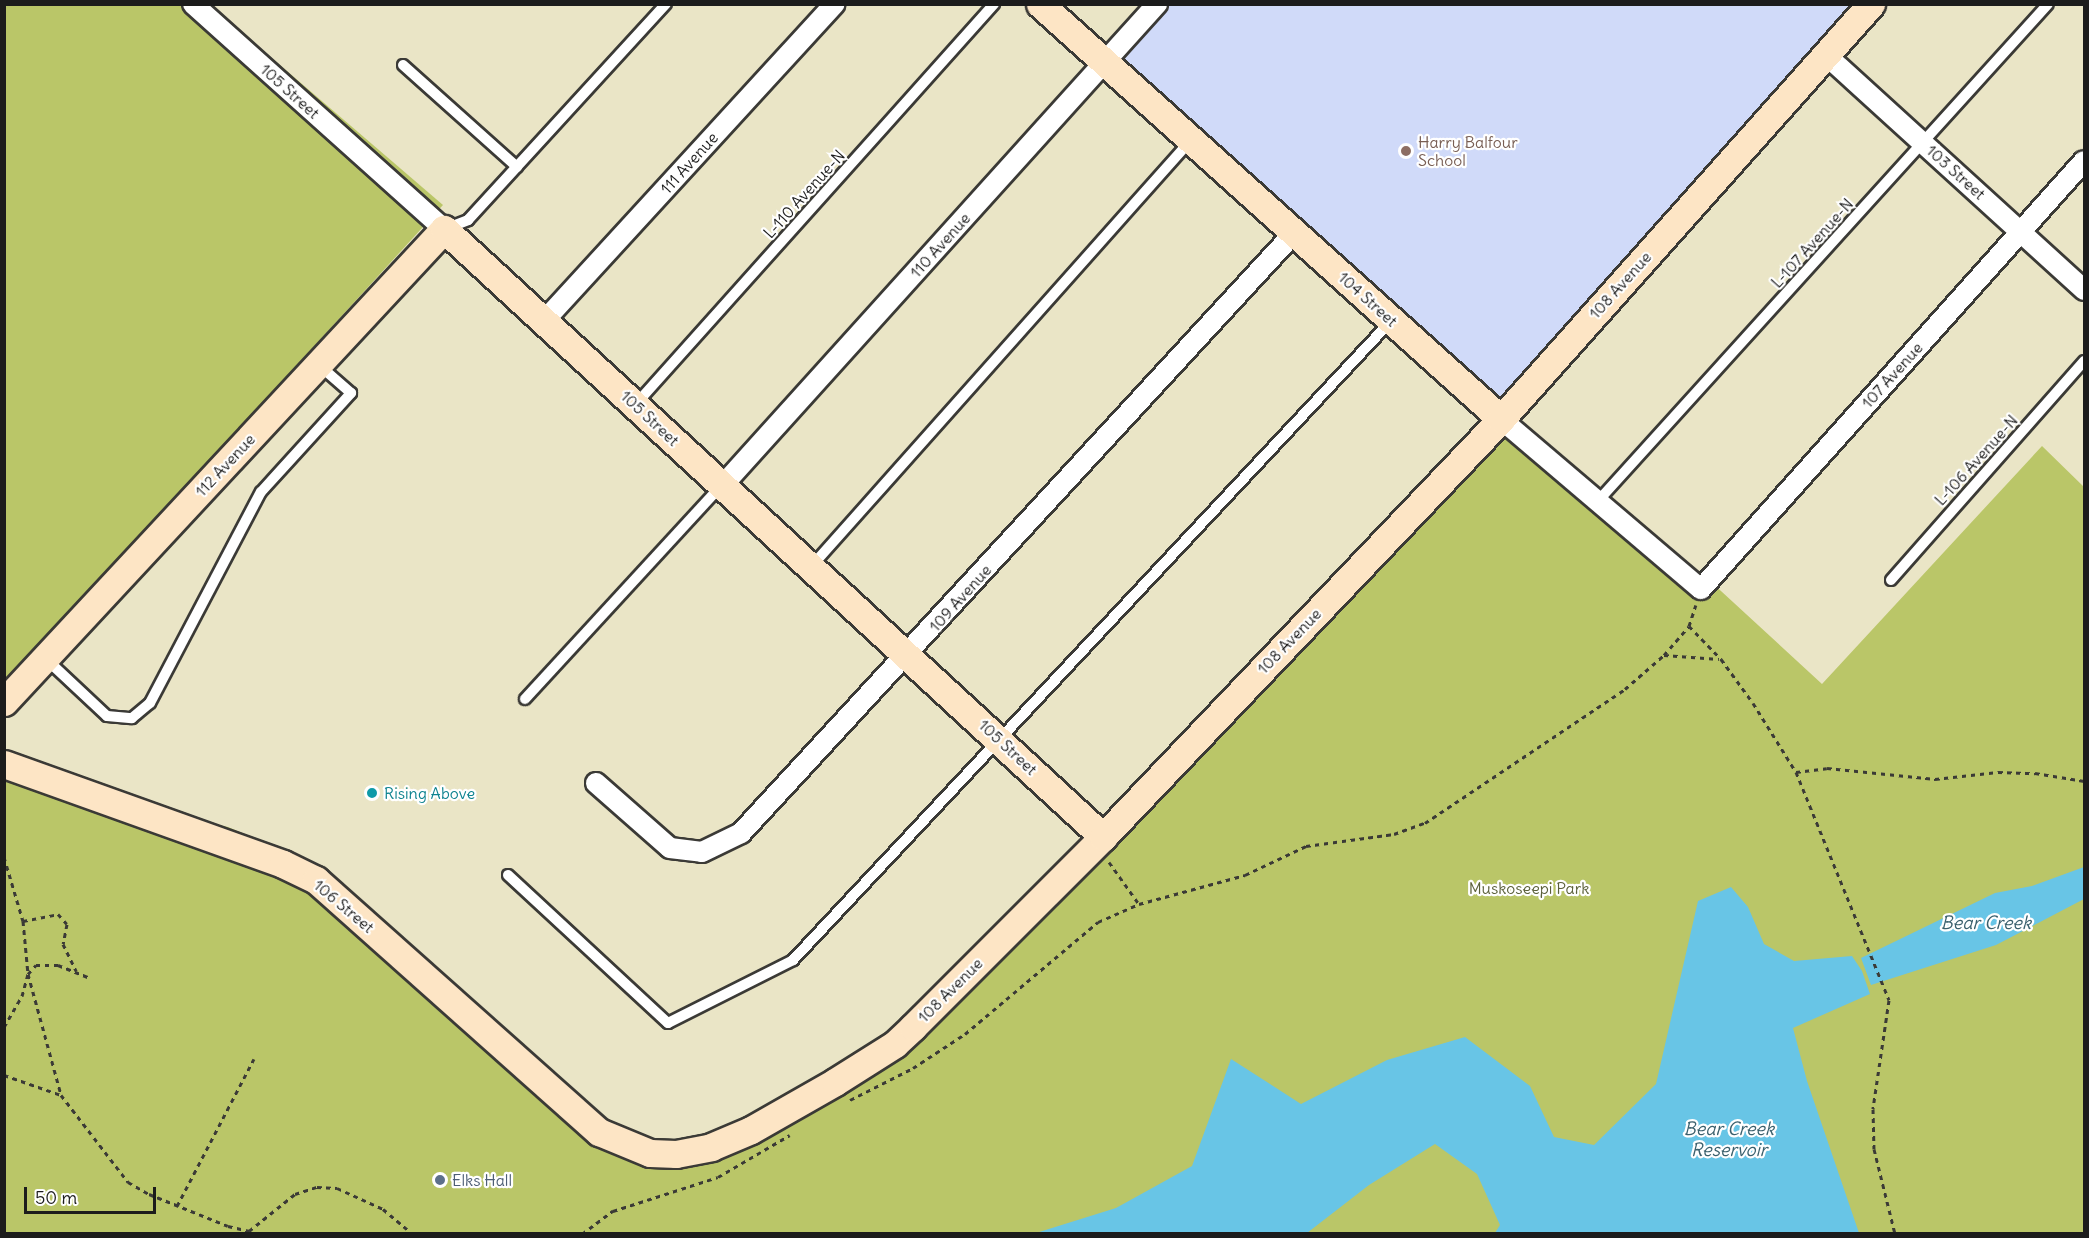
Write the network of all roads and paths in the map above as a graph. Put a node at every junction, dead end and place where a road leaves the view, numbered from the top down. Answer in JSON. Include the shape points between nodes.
{"nodes":[{"id":1,"x":193,"y":4,"type":"edge"},
{"id":2,"x":666,"y":4,"type":"edge"},
{"id":3,"x":834,"y":4,"type":"edge"},
{"id":4,"x":994,"y":4,"type":"edge"},
{"id":5,"x":1040,"y":4,"type":"edge"},
{"id":6,"x":1156,"y":4,"type":"edge"},
{"id":7,"x":1871,"y":4,"type":"edge"},
{"id":8,"x":2048,"y":4,"type":"edge"},
{"id":9,"x":1826,"y":55,"type":"junction"},
{"id":10,"x":1104,"y":62,"type":"junction"},
{"id":11,"x":403,"y":65,"type":"dead end"},
{"id":12,"x":1191,"y":140,"type":"junction"},
{"id":13,"x":1923,"y":142,"type":"junction"},
{"id":14,"x":2085,"y":160,"type":"edge"},
{"id":15,"x":517,"y":167,"type":"junction"},
{"id":16,"x":444,"y":229,"type":"junction"},
{"id":17,"x":2021,"y":231,"type":"junction"},
{"id":18,"x":1294,"y":232,"type":"junction"},
{"id":19,"x":2085,"y":290,"type":"edge"},
{"id":20,"x":1392,"y":320,"type":"junction"},
{"id":21,"x":544,"y":321,"type":"junction"},
{"id":22,"x":2085,"y":361,"type":"edge"},
{"id":23,"x":319,"y":365,"type":"junction"},
{"id":24,"x":635,"y":404,"type":"junction"},
{"id":25,"x":1501,"y":419,"type":"junction"},
{"id":26,"x":723,"y":484,"type":"junction"},
{"id":27,"x":1598,"y":501,"type":"junction"},
{"id":28,"x":810,"y":568,"type":"junction"},
{"id":29,"x":1891,"y":580,"type":"dead end"},
{"id":30,"x":1701,"y":589,"type":"joint"},
{"id":31,"x":908,"y":655,"type":"junction"},
{"id":32,"x":1664,"y":656,"type":"junction"},
{"id":33,"x":45,"y":657,"type":"junction"},
{"id":34,"x":1721,"y":659,"type":"junction"},
{"id":35,"x":525,"y":699,"type":"dead end"},
{"id":36,"x":4,"y":702,"type":"edge"},
{"id":37,"x":1000,"y":739,"type":"junction"},
{"id":38,"x":4,"y":764,"type":"edge"},
{"id":39,"x":1796,"y":772,"type":"junction"},
{"id":40,"x":2085,"y":782,"type":"edge"},
{"id":41,"x":596,"y":783,"type":"dead end"},
{"id":42,"x":1098,"y":842,"type":"junction"},
{"id":43,"x":4,"y":857,"type":"edge"},
{"id":44,"x":508,"y":875,"type":"dead end"},
{"id":45,"x":1139,"y":904,"type":"junction"},
{"id":46,"x":23,"y":921,"type":"junction"},
{"id":47,"x":76,"y":972,"type":"junction"},
{"id":48,"x":28,"y":974,"type":"junction"},
{"id":49,"x":87,"y":977,"type":"dead end"},
{"id":50,"x":4,"y":1027,"type":"edge"},
{"id":51,"x":254,"y":1059,"type":"dead end"},
{"id":52,"x":4,"y":1075,"type":"edge"},
{"id":53,"x":61,"y":1095,"type":"junction"},
{"id":54,"x":849,"y":1101,"type":"dead end"},
{"id":55,"x":801,"y":1129,"type":"dead end"},
{"id":56,"x":625,"y":1145,"type":"joint"},
{"id":57,"x":177,"y":1206,"type":"junction"},
{"id":58,"x":248,"y":1232,"type":"edge"},
{"id":59,"x":413,"y":1233,"type":"edge"},
{"id":60,"x":582,"y":1233,"type":"edge"},
{"id":61,"x":1895,"y":1233,"type":"edge"}],
"edges":[{"from":1,"to":16,"type":"street","name":"105 Street"},
{"from":2,"to":15,"type":"lane"},
{"from":3,"to":21,"type":"street","name":"111 Avenue"},
{"from":4,"to":24,"type":"lane","name":"L-110 Avenue-N"},
{"from":5,"to":10,"type":"street","name":"104 Street"},
{"from":6,"to":10,"type":"street","name":"110 Avenue"},
{"from":7,"to":9,"type":"street","name":"108 Avenue"},
{"from":8,"to":13,"type":"lane","name":"L-107 Avenue-N"},
{"from":9,"to":13,"type":"street","name":"103 Street"},
{"from":9,"to":25,"type":"street","name":"108 Avenue"},
{"from":10,"to":12,"type":"street","name":"104 Street"},
{"from":10,"to":26,"type":"street","name":"110 Avenue"},
{"from":11,"to":15,"type":"lane"},
{"from":12,"to":18,"type":"street","name":"104 Street"},
{"from":12,"to":28,"type":"lane"},
{"from":13,"to":17,"type":"street","name":"103 Street"},
{"from":13,"to":27,"type":"lane","name":"L-107 Avenue-N"},
{"from":14,"to":17,"type":"street","name":"107 Avenue"},
{"from":15,"to":16,"type":"lane","via":[[468,220]]},
{"from":16,"to":21,"type":"street","name":"105 Street"},
{"from":16,"to":23,"type":"street","name":"112 Avenue"},
{"from":17,"to":19,"type":"street","name":"103 Street"},
{"from":17,"to":30,"type":"street","name":"107 Avenue"},
{"from":18,"to":20,"type":"street","name":"104 Street"},
{"from":18,"to":31,"type":"street","name":"109 Avenue"},
{"from":20,"to":25,"type":"street","name":"104 Street"},
{"from":20,"to":37,"type":"lane"},
{"from":21,"to":24,"type":"street","name":"105 Street"},
{"from":22,"to":29,"type":"lane","name":"L-106 Avenue-N"},
{"from":23,"to":33,"type":"street","name":"112 Avenue"},
{"from":23,"to":33,"type":"lane","via":[[351,393],[261,492],[150,703],[132,717],[107,716]]},
{"from":24,"to":26,"type":"street","name":"105 Street"},
{"from":25,"to":27,"type":"street","name":"104 Street"},
{"from":25,"to":42,"type":"street","name":"108 Avenue"},
{"from":26,"to":28,"type":"street","name":"105 Street"},
{"from":26,"to":35,"type":"lane"},
{"from":27,"to":30,"type":"street","name":"104 Street"},
{"from":28,"to":31,"type":"street","name":"105 Street"},
{"from":31,"to":37,"type":"street","name":"105 Street"},
{"from":31,"to":41,"type":"street","name":"109 Avenue","via":[[741,833],[702,852],[670,848]]},
{"from":32,"to":34,"type":"path"},
{"from":32,"to":34,"type":"path","via":[[1689,626]]},
{"from":32,"to":45,"type":"path","via":[[1541,749],[1425,823],[1394,834],[1306,846],[1245,875]]},
{"from":33,"to":36,"type":"street","name":"112 Avenue"},
{"from":34,"to":39,"type":"path"},
{"from":37,"to":42,"type":"street","name":"105 Street"},
{"from":37,"to":44,"type":"lane","via":[[793,960],[668,1023]]},
{"from":38,"to":56,"type":"street","name":"106 Street","via":[[283,864],[316,880],[599,1132]]},
{"from":39,"to":40,"type":"path","via":[[1827,768],[1935,779],[2026,773]]},
{"from":39,"to":61,"type":"path","via":[[1889,1000],[1873,1109],[1874,1149]]},
{"from":42,"to":45,"type":"path"},
{"from":42,"to":56,"type":"street","name":"108 Avenue","via":[[901,1039],[877,1057],[752,1130],[711,1147],[659,1153]]},
{"from":43,"to":46,"type":"path"},
{"from":45,"to":54,"type":"path","via":[[1098,922],[965,1034],[913,1068]]},
{"from":46,"to":47,"type":"path","via":[[58,914],[67,924],[63,944]]},
{"from":46,"to":48,"type":"path"},
{"from":47,"to":48,"type":"path","via":[[58,965],[36,965]]},
{"from":47,"to":49,"type":"path"},
{"from":48,"to":50,"type":"path","via":[[22,996]]},
{"from":48,"to":53,"type":"path"},
{"from":51,"to":57,"type":"path"},
{"from":52,"to":53,"type":"path"},
{"from":53,"to":57,"type":"path","via":[[128,1182]]},
{"from":55,"to":60,"type":"path","via":[[718,1177],[612,1211]]},
{"from":57,"to":58,"type":"path"},
{"from":58,"to":59,"type":"path","via":[[295,1194],[316,1187],[337,1188],[384,1209]]}]}
